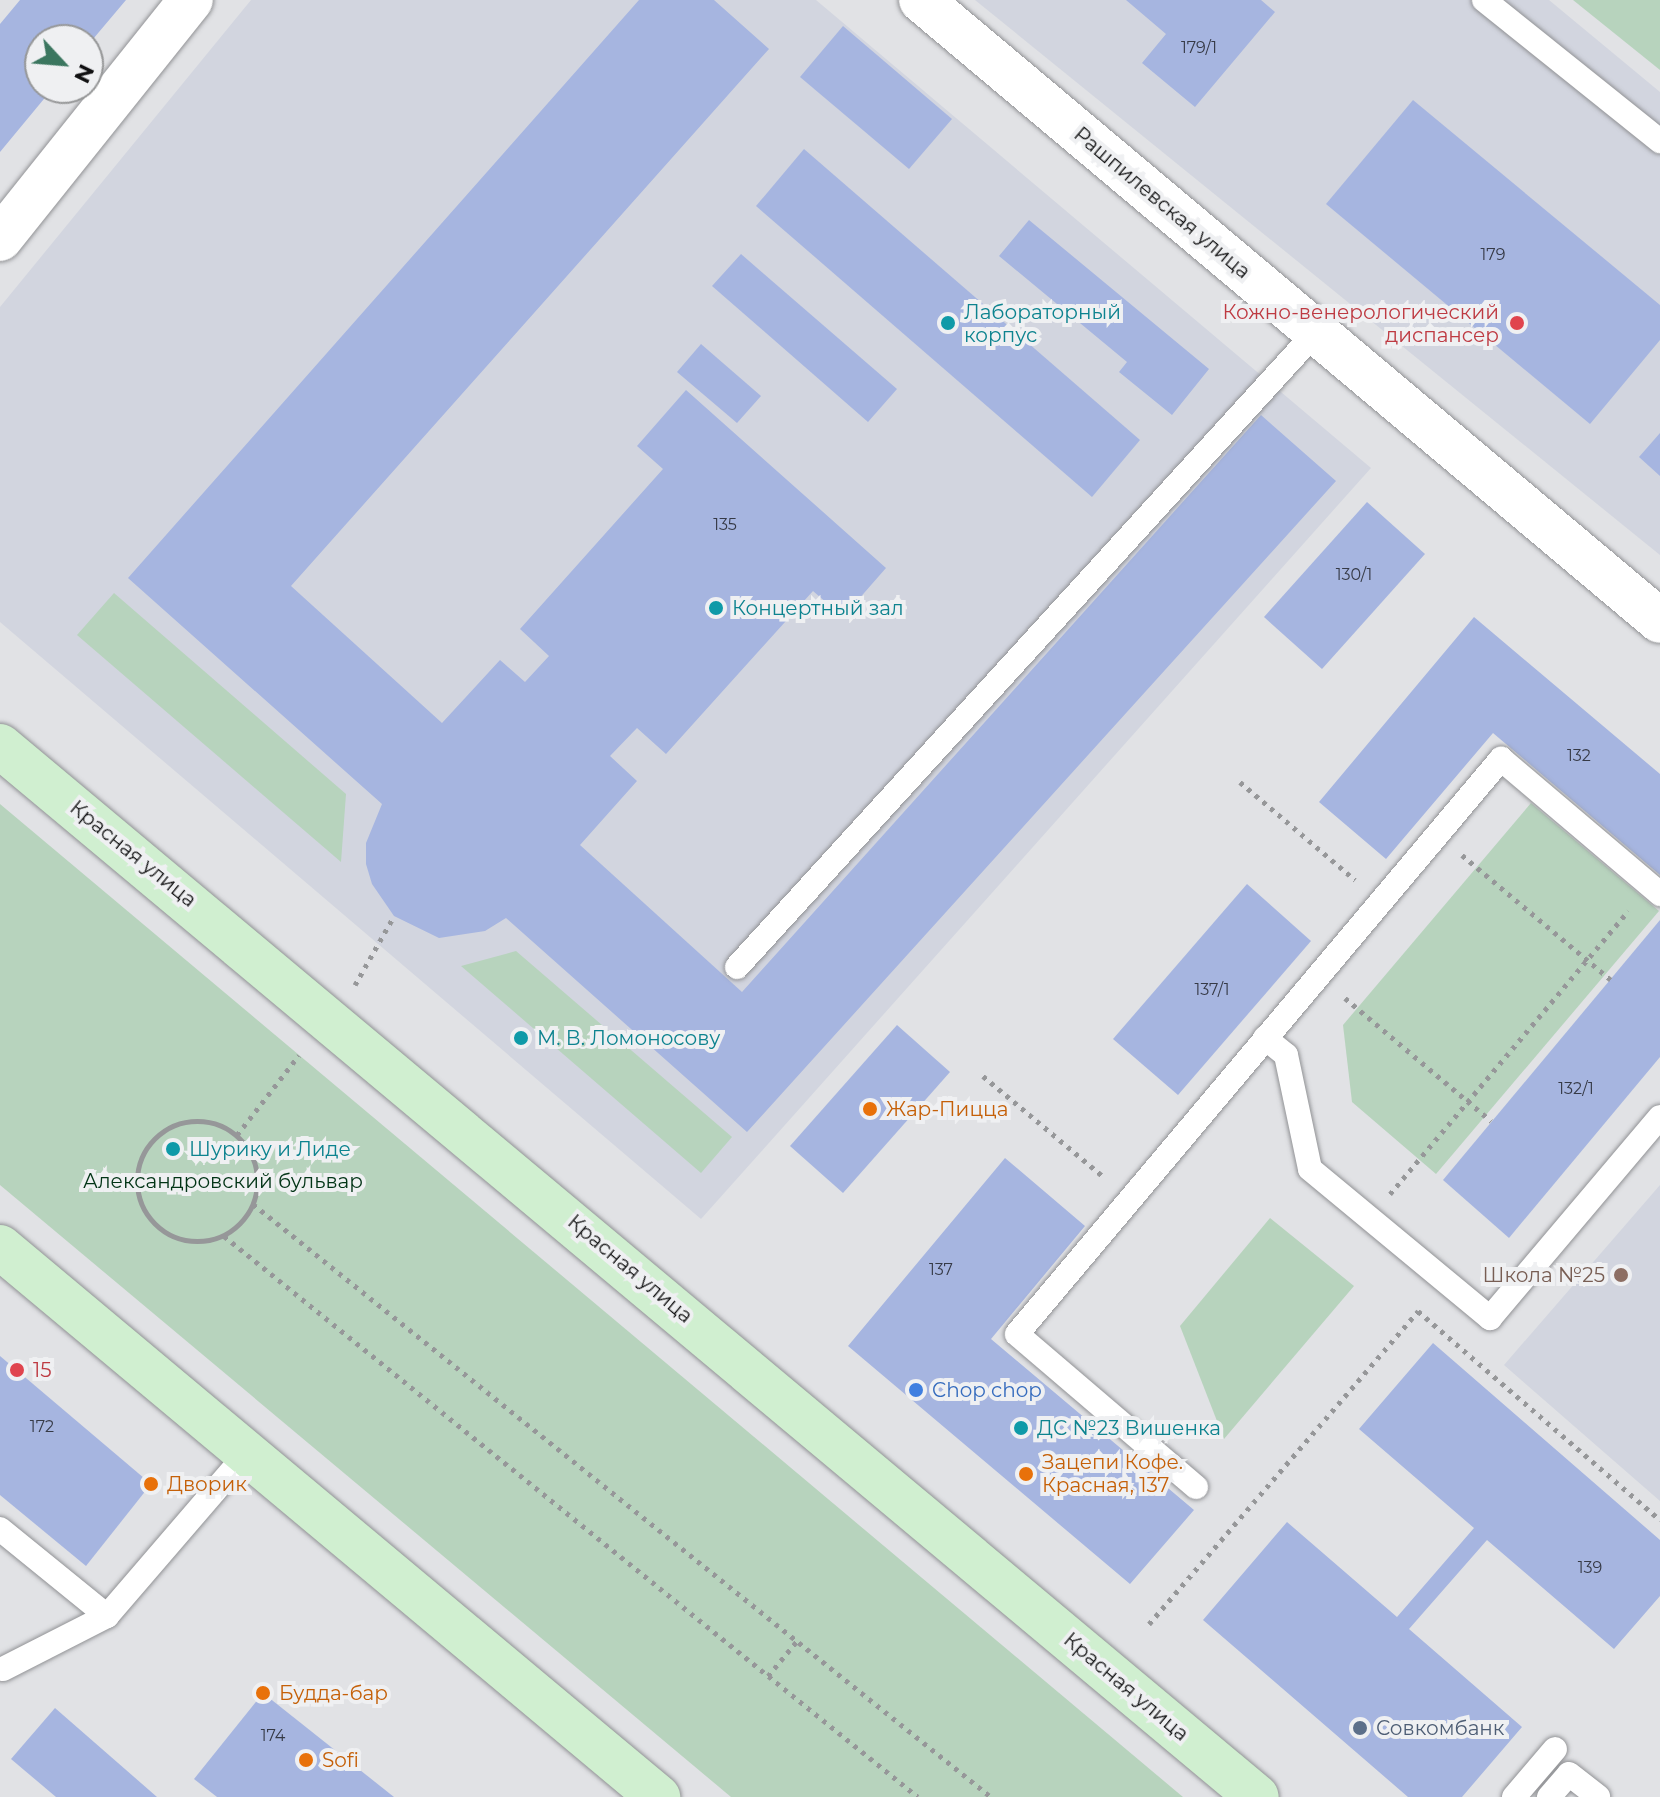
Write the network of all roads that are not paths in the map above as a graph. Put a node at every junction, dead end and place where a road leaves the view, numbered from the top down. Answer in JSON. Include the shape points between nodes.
{"nodes":[{"id":1,"x":191,"y":0,"type":"edge"},
{"id":2,"x":921,"y":0,"type":"edge"},
{"id":3,"x":1484,"y":0,"type":"edge"},
{"id":4,"x":1660,"y":141,"type":"edge"},
{"id":5,"x":0,"y":239,"type":"edge"},
{"id":6,"x":1316,"y":332,"type":"junction"},
{"id":7,"x":1660,"y":621,"type":"edge"},
{"id":8,"x":0,"y":746,"type":"edge"},
{"id":9,"x":1655,"y":890,"type":"edge"},
{"id":10,"x":737,"y":967,"type":"dead end"},
{"id":11,"x":1265,"y":1038,"type":"junction"},
{"id":12,"x":1660,"y":1117,"type":"edge"},
{"id":13,"x":0,"y":1247,"type":"edge"},
{"id":14,"x":248,"y":1452,"type":"junction"},
{"id":15,"x":1196,"y":1487,"type":"dead end"},
{"id":16,"x":0,"y":1529,"type":"edge"},
{"id":17,"x":107,"y":1616,"type":"junction"},
{"id":18,"x":3,"y":1669,"type":"dead end"},
{"id":19,"x":1555,"y":1749,"type":"dead end"},
{"id":20,"x":658,"y":1797,"type":"edge"},
{"id":21,"x":1257,"y":1797,"type":"edge"},
{"id":22,"x":1514,"y":1797,"type":"edge"},
{"id":23,"x":1549,"y":1797,"type":"edge"},
{"id":24,"x":1598,"y":1797,"type":"edge"}],
"edges":[{"from":1,"to":5,"type":"street"},
{"from":2,"to":6,"type":"street","name":"Рашпилевская улица"},
{"from":3,"to":4,"type":"lane"},
{"from":6,"to":7,"type":"street","name":"Рашпилевская улица"},
{"from":6,"to":10,"type":"lane"},
{"from":8,"to":21,"type":"main road","name":"Красная улица"},
{"from":9,"to":11,"type":"lane","via":[[1501,759]]},
{"from":11,"to":12,"type":"lane","via":[[1286,1055],[1310,1169],[1490,1318]]},
{"from":11,"to":15,"type":"lane","via":[[1017,1334]]},
{"from":13,"to":14,"type":"main road"},
{"from":14,"to":17,"type":"lane"},
{"from":14,"to":20,"type":"main road"},
{"from":16,"to":17,"type":"lane"},
{"from":17,"to":18,"type":"lane"},
{"from":19,"to":22,"type":"lane"},
{"from":23,"to":24,"type":"lane","via":[[1569,1774]]}]}
